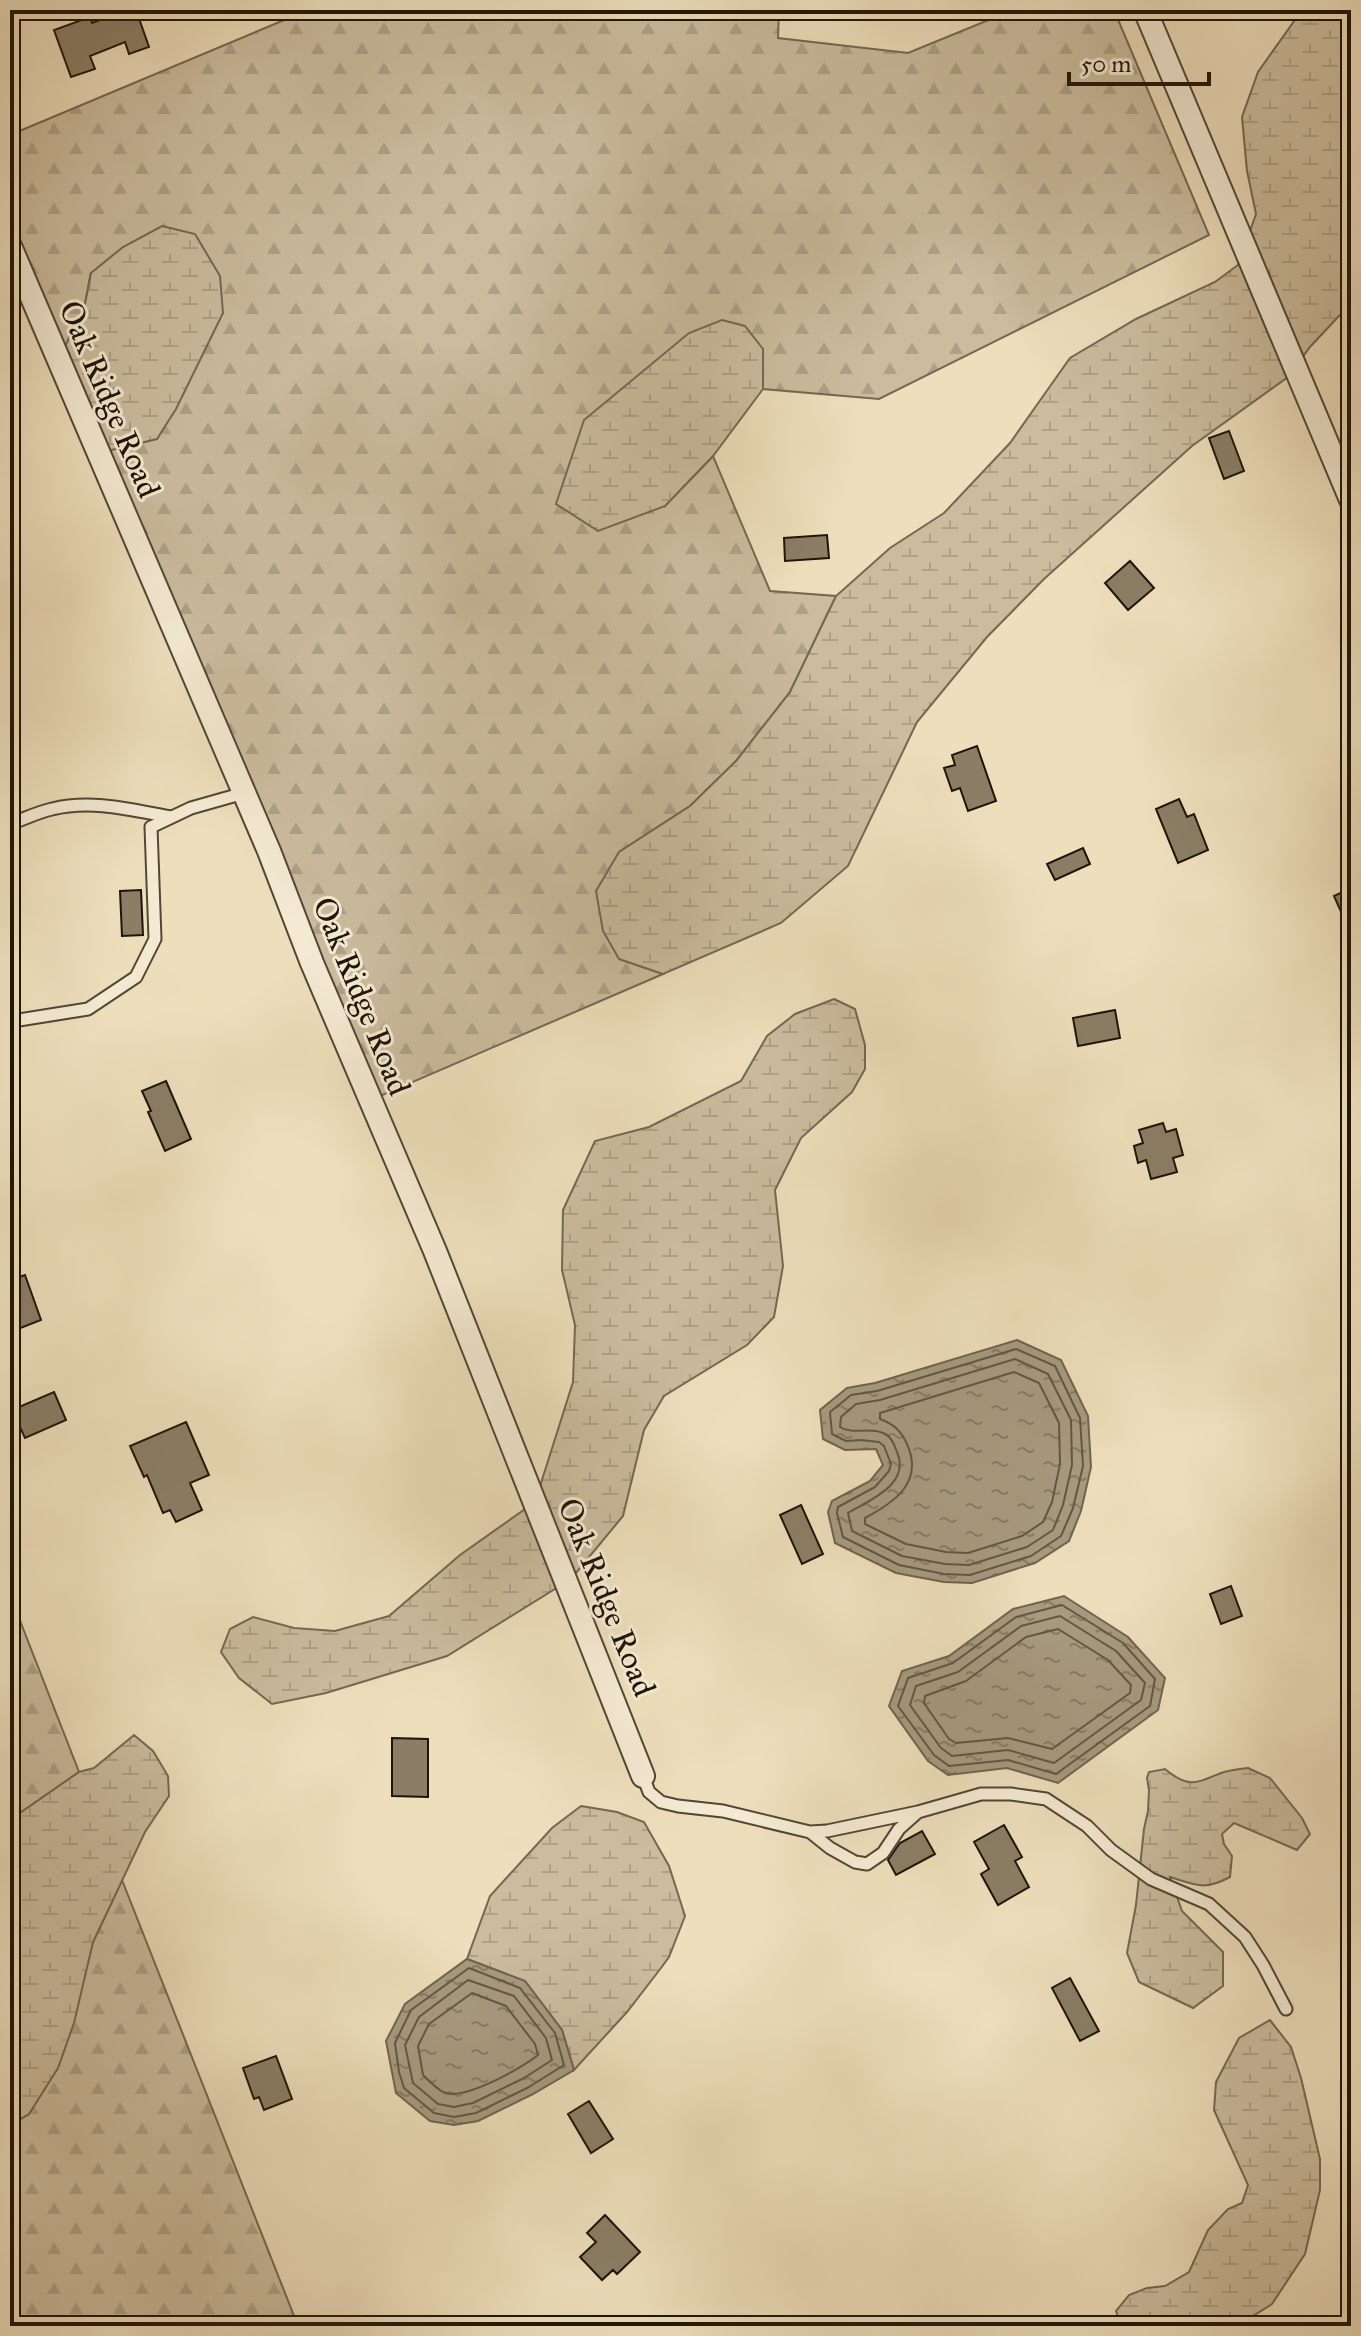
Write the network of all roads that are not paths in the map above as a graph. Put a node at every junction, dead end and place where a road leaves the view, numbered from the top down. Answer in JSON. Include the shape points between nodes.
{"nodes":[{"id":1,"x":1145,"y":10,"type":"edge"},
{"id":2,"x":10,"y":246,"type":"edge"},
{"id":3,"x":1351,"y":500,"type":"edge"},
{"id":4,"x":244,"y":793,"type":"junction"},
{"id":5,"x":172,"y":817,"type":"junction"},
{"id":6,"x":10,"y":824,"type":"edge"},
{"id":7,"x":10,"y":1019,"type":"edge"},
{"id":8,"x":643,"y":1776,"type":"joint"},
{"id":9,"x":918,"y":1812,"type":"junction"},
{"id":10,"x":810,"y":1832,"type":"junction"},
{"id":11,"x":1286,"y":2009,"type":"dead end"}],
"edges":[{"from":1,"to":3,"type":"street"},
{"from":2,"to":4,"type":"street","name":"Oak Ridge Road"},
{"from":4,"to":5,"type":"lane"},
{"from":4,"to":8,"type":"street","name":"Oak Ridge Road","via":[[440,1265]]},
{"from":5,"to":6,"type":"lane","via":[[81,805]]},
{"from":5,"to":7,"type":"lane","via":[[151,827],[155,939],[136,977],[88,1009]]},
{"from":8,"to":10,"type":"lane","via":[[649,1792],[661,1802]]},
{"from":9,"to":10,"type":"lane"},
{"from":9,"to":10,"type":"lane","via":[[867,1864],[830,1848]]},
{"from":9,"to":11,"type":"lane","via":[[981,1794],[1046,1799],[1151,1879],[1209,1904],[1245,1937]]}]}
